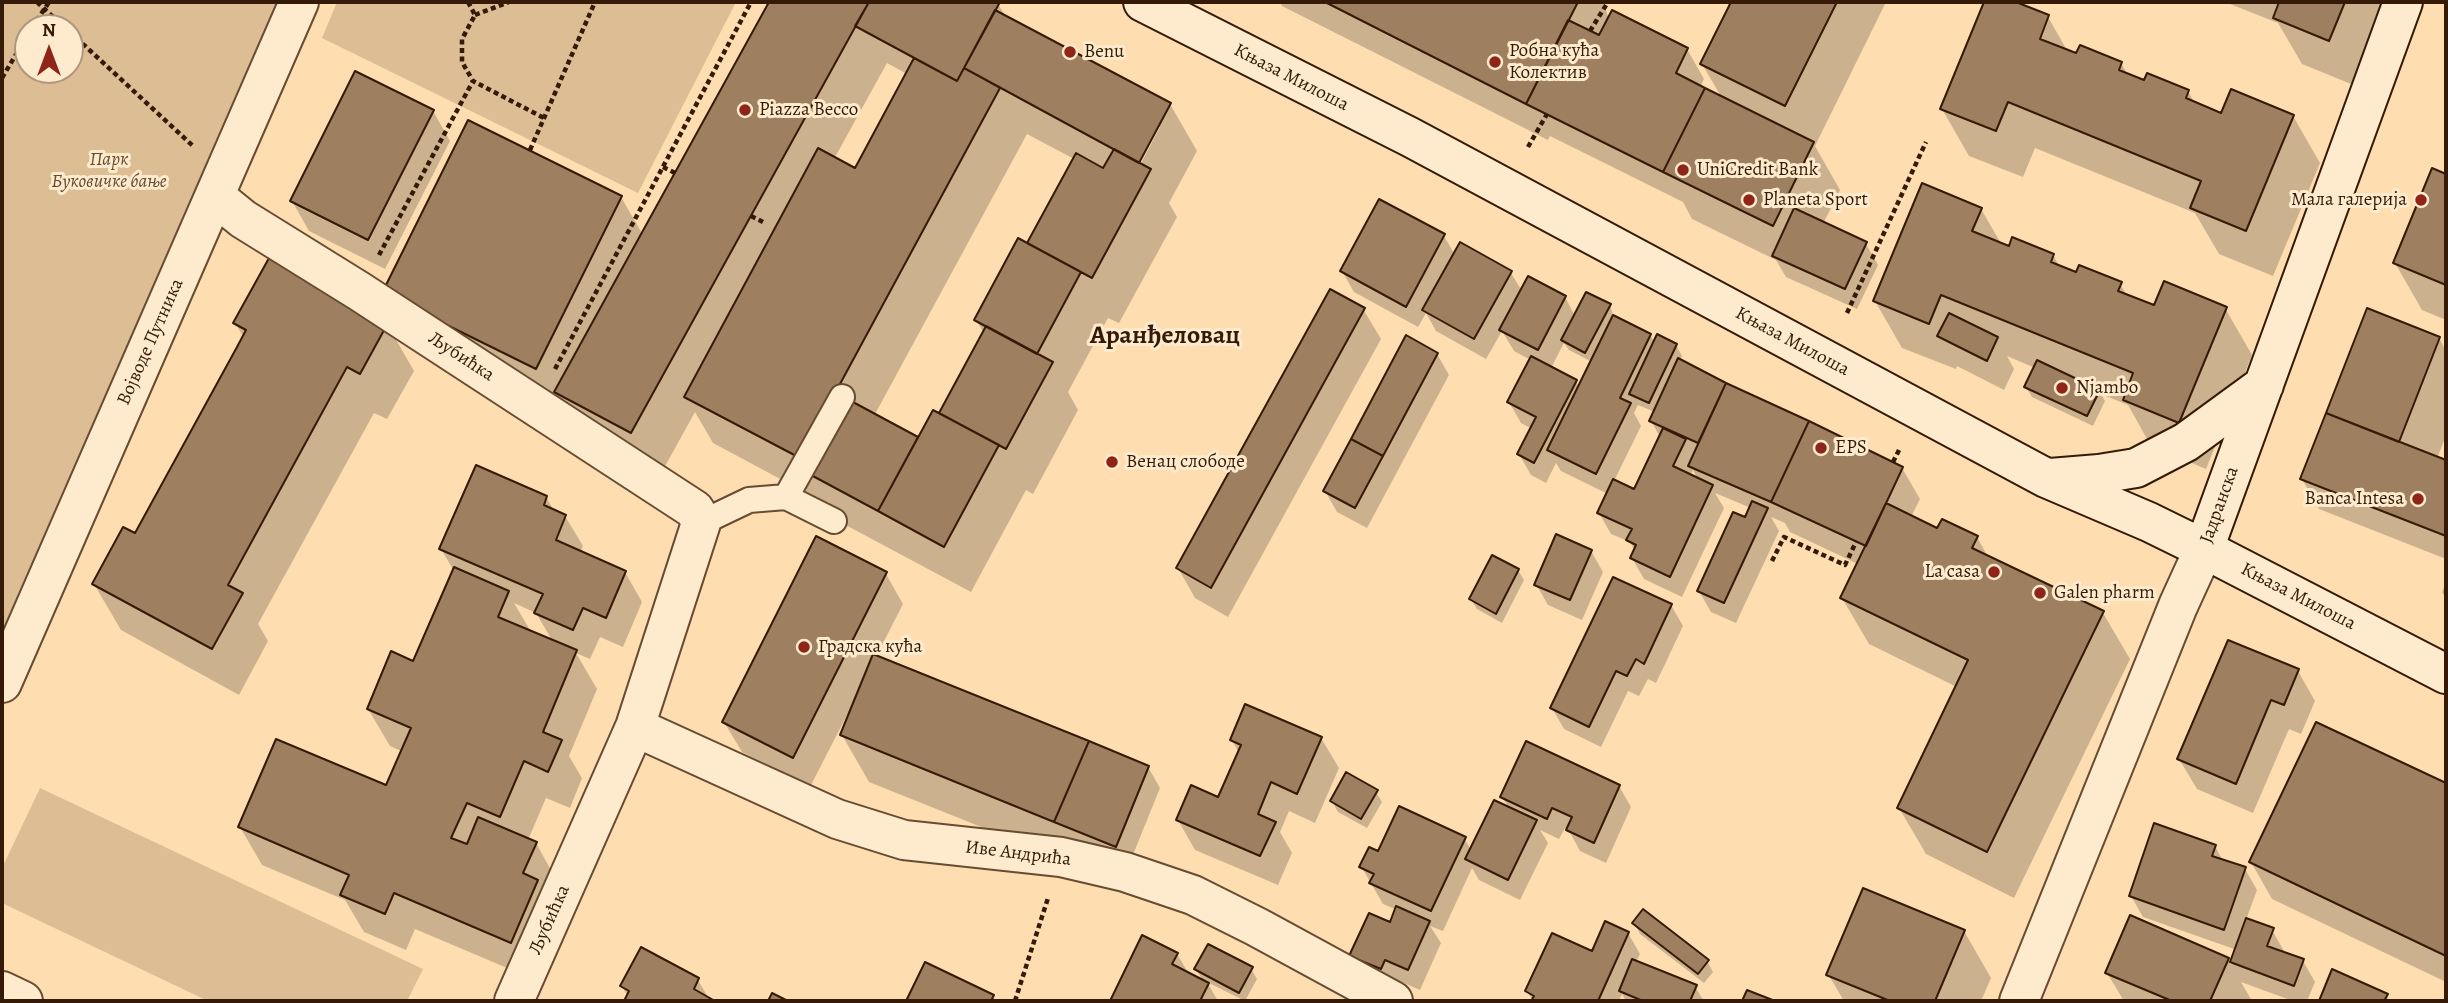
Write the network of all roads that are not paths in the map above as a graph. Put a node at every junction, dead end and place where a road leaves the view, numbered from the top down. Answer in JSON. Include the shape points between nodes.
{"nodes":[{"id":1,"x":299,"y":2,"type":"edge"},
{"id":2,"x":1143,"y":2,"type":"edge"},
{"id":3,"x":2403,"y":2,"type":"edge"},
{"id":4,"x":216,"y":197,"type":"junction"},
{"id":5,"x":2264,"y":385,"type":"junction"},
{"id":6,"x":842,"y":397,"type":"dead end"},
{"id":7,"x":2047,"y":479,"type":"junction"},
{"id":8,"x":786,"y":497,"type":"junction"},
{"id":9,"x":834,"y":522,"type":"dead end"},
{"id":10,"x":701,"y":523,"type":"junction"},
{"id":11,"x":2204,"y":549,"type":"junction"},
{"id":12,"x":2446,"y":674,"type":"edge"},
{"id":13,"x":2,"y":682,"type":"edge"},
{"id":14,"x":635,"y":727,"type":"junction"},
{"id":15,"x":2,"y":991,"type":"edge"},
{"id":16,"x":23,"y":1001,"type":"edge"},
{"id":17,"x":514,"y":1001,"type":"edge"},
{"id":18,"x":1393,"y":1001,"type":"edge"},
{"id":19,"x":2019,"y":1001,"type":"edge"}],
"edges":[{"from":1,"to":4,"type":"street","name":"Војводе Путника"},
{"from":2,"to":7,"type":"street","name":"Књаза Милоша","via":[[1410,137]]},
{"from":3,"to":5,"type":"street","name":"Јадранска"},
{"from":4,"to":10,"type":"street","name":"Љубићка","via":[[243,219],[695,510]]},
{"from":4,"to":13,"type":"street","name":"Војводе Путника"},
{"from":5,"to":7,"type":"street","via":[[2186,442],[2136,468]]},
{"from":5,"to":11,"type":"street","name":"Јадранска"},
{"from":6,"to":8,"type":"lane"},
{"from":7,"to":11,"type":"street","name":"Књаза Милоша"},
{"from":8,"to":9,"type":"lane"},
{"from":8,"to":10,"type":"lane","via":[[749,500]]},
{"from":10,"to":14,"type":"street","name":"Љубићка"},
{"from":11,"to":12,"type":"street","name":"Књаза Милоша"},
{"from":11,"to":19,"type":"street","name":"Јадранска"},
{"from":14,"to":17,"type":"street","name":"Љубићка"},
{"from":14,"to":18,"type":"street","name":"Иве Андрића","via":[[837,819],[904,841],[1060,857],[1193,895]]},
{"from":15,"to":16,"type":"street"}]}
